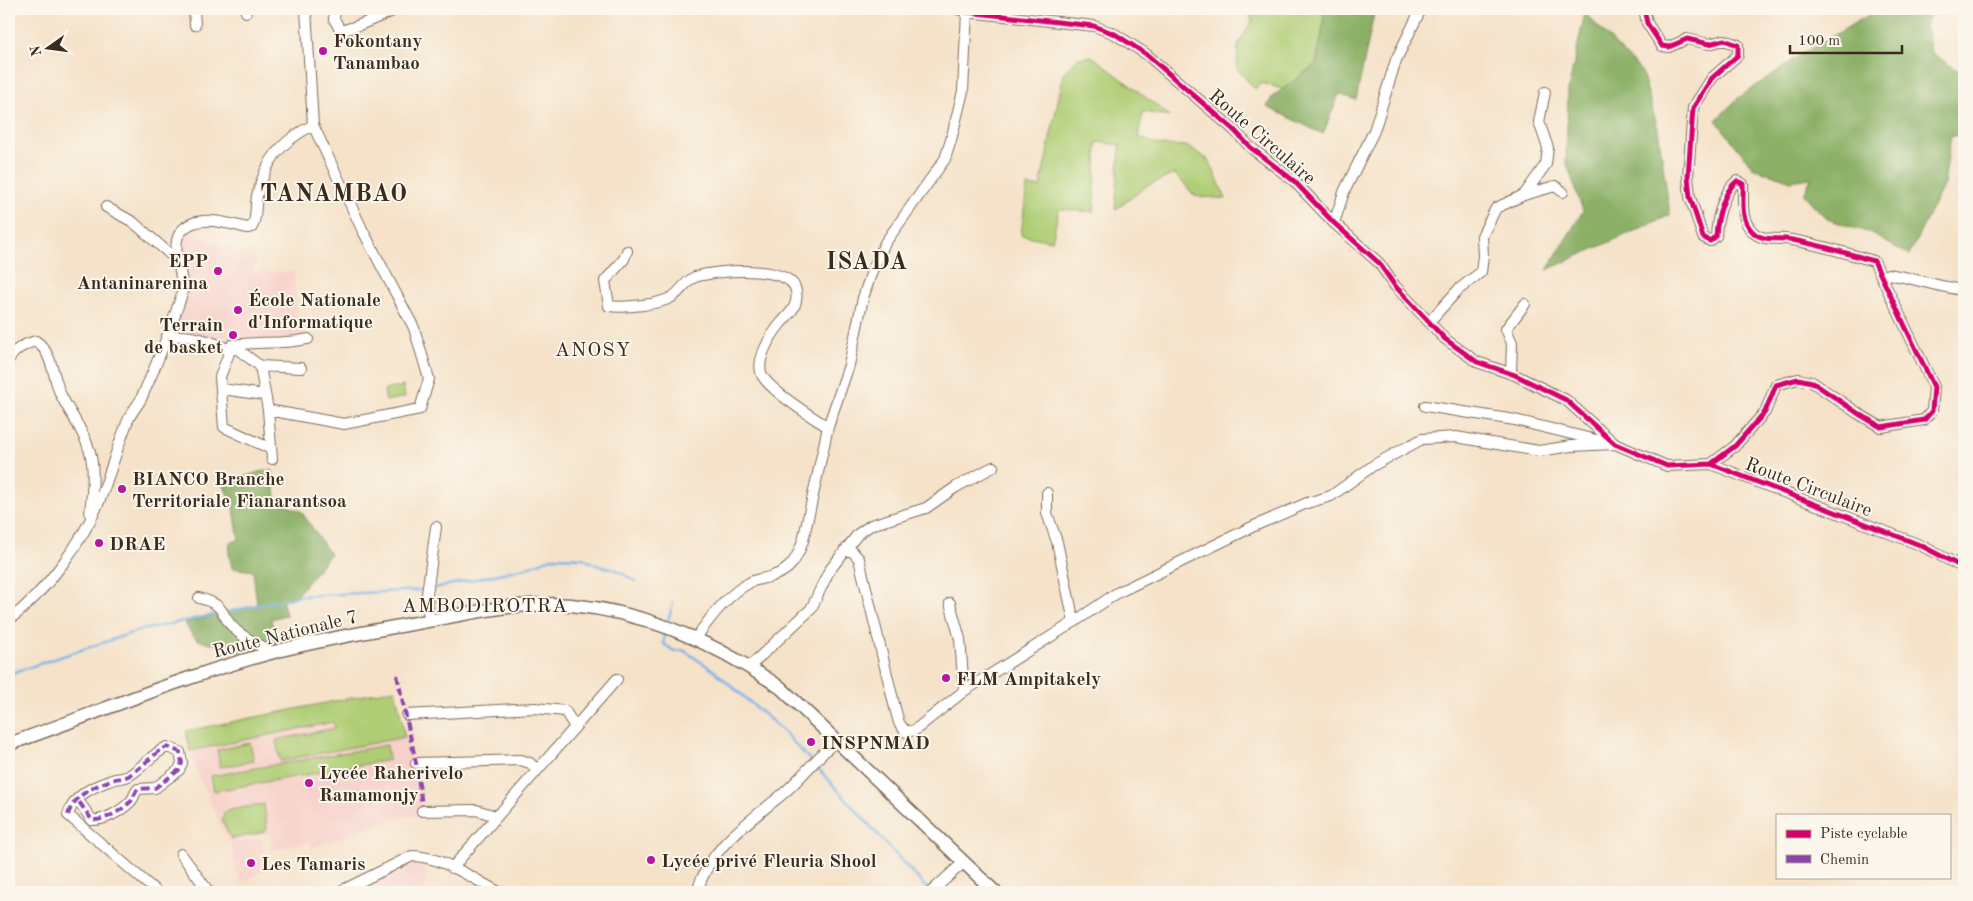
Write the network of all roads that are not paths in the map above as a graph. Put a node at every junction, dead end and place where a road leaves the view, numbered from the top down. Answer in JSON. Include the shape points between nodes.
{"nodes":[{"id":1,"x":194,"y":9,"type":"edge"},
{"id":2,"x":306,"y":9,"type":"edge"},
{"id":3,"x":335,"y":9,"type":"edge"},
{"id":4,"x":398,"y":9,"type":"edge"},
{"id":5,"x":1421,"y":9,"type":"edge"},
{"id":6,"x":1644,"y":9,"type":"edge"},
{"id":7,"x":962,"y":10,"type":"edge"},
{"id":8,"x":195,"y":25,"type":"dead end"},
{"id":9,"x":1545,"y":92,"type":"dead end"},
{"id":10,"x":313,"y":126,"type":"junction"},
{"id":11,"x":1563,"y":192,"type":"dead end"},
{"id":12,"x":1524,"y":195,"type":"junction"},
{"id":13,"x":106,"y":207,"type":"dead end"},
{"id":14,"x":1334,"y":223,"type":"junction"},
{"id":15,"x":627,"y":251,"type":"dead end"},
{"id":16,"x":179,"y":262,"type":"junction"},
{"id":17,"x":1882,"y":278,"type":"junction"},
{"id":18,"x":1964,"y":290,"type":"edge"},
{"id":19,"x":1525,"y":304,"type":"dead end"},
{"id":20,"x":1429,"y":322,"type":"junction"},
{"id":21,"x":166,"y":338,"type":"junction"},
{"id":22,"x":308,"y":339,"type":"dead end"},
{"id":23,"x":230,"y":348,"type":"junction"},
{"id":24,"x":9,"y":359,"type":"edge"},
{"id":25,"x":260,"y":366,"type":"junction"},
{"id":26,"x":301,"y":368,"type":"dead end"},
{"id":27,"x":1511,"y":374,"type":"junction"},
{"id":28,"x":222,"y":389,"type":"junction"},
{"id":29,"x":265,"y":395,"type":"junction"},
{"id":30,"x":1425,"y":406,"type":"dead end"},
{"id":31,"x":268,"y":410,"type":"junction"},
{"id":32,"x":828,"y":427,"type":"junction"},
{"id":33,"x":1615,"y":444,"type":"junction"},
{"id":34,"x":269,"y":448,"type":"junction"},
{"id":35,"x":272,"y":459,"type":"dead end"},
{"id":36,"x":1711,"y":464,"type":"junction"},
{"id":37,"x":992,"y":467,"type":"dead end"},
{"id":38,"x":1047,"y":493,"type":"dead end"},
{"id":39,"x":90,"y":522,"type":"junction"},
{"id":40,"x":436,"y":527,"type":"dead end"},
{"id":41,"x":844,"y":551,"type":"junction"},
{"id":42,"x":1964,"y":568,"type":"edge"},
{"id":43,"x":199,"y":598,"type":"dead end"},
{"id":44,"x":950,"y":603,"type":"dead end"},
{"id":45,"x":9,"y":620,"type":"edge"},
{"id":46,"x":429,"y":621,"type":"junction"},
{"id":47,"x":1074,"y":622,"type":"junction"},
{"id":48,"x":696,"y":638,"type":"junction"},
{"id":49,"x":272,"y":652,"type":"junction"},
{"id":50,"x":750,"y":666,"type":"junction"},
{"id":51,"x":617,"y":679,"type":"dead end"},
{"id":52,"x":964,"y":691,"type":"junction"},
{"id":53,"x":407,"y":715,"type":"dead end"},
{"id":54,"x":575,"y":727,"type":"junction"},
{"id":55,"x":836,"y":740,"type":"junction"},
{"id":56,"x":9,"y":744,"type":"edge"},
{"id":57,"x":416,"y":763,"type":"dead end"},
{"id":58,"x":537,"y":770,"type":"junction"},
{"id":59,"x":128,"y":777,"type":"junction"},
{"id":60,"x":138,"y":789,"type":"junction"},
{"id":61,"x":76,"y":799,"type":"junction"},
{"id":62,"x":422,"y":811,"type":"dead end"},
{"id":63,"x":496,"y":816,"type":"junction"},
{"id":64,"x":181,"y":854,"type":"dead end"},
{"id":65,"x":964,"y":862,"type":"junction"},
{"id":66,"x":452,"y":868,"type":"junction"},
{"id":67,"x":157,"y":892,"type":"edge"},
{"id":68,"x":209,"y":892,"type":"edge"},
{"id":69,"x":339,"y":892,"type":"edge"},
{"id":70,"x":499,"y":892,"type":"edge"},
{"id":71,"x":697,"y":892,"type":"edge"},
{"id":72,"x":932,"y":892,"type":"edge"},
{"id":73,"x":995,"y":892,"type":"edge"}],
"edges":[{"from":1,"to":8,"type":"street"},
{"from":2,"to":10,"type":"street"},
{"from":3,"to":4,"type":"street","via":[[334,19],[341,30]]},
{"from":5,"to":14,"type":"street","via":[[1396,60],[1374,131],[1344,192]]},
{"from":6,"to":17,"type":"street","via":[[1647,23],[1662,46],[1669,47],[1687,39],[1709,44],[1724,40],[1738,45],[1738,55],[1712,78],[1693,108],[1688,177],[1690,197],[1703,237],[1710,241],[1716,236],[1717,221],[1731,187],[1740,182],[1743,184],[1741,204],[1753,232],[1763,238],[1787,239],[1874,260]]},
{"from":7,"to":14,"type":"street","name":"Route Circulaire","via":[[1094,26],[1115,34],[1146,54],[1250,147],[1294,181]]},
{"from":7,"to":32,"type":"street","via":[[963,90],[945,159],[885,243],[863,298],[849,365]]},
{"from":9,"to":12,"type":"street","via":[[1539,122],[1548,148],[1546,164]]},
{"from":10,"to":16,"type":"street","via":[[285,142],[273,156],[257,197],[252,227],[219,221],[190,225],[178,237]]},
{"from":10,"to":31,"type":"street","via":[[414,328],[429,379],[420,409],[344,424]]},
{"from":11,"to":12,"type":"street","via":[[1555,186]]},
{"from":12,"to":20,"type":"street","via":[[1496,208],[1482,236],[1484,256],[1481,272],[1458,290]]},
{"from":13,"to":16,"type":"street","via":[[133,222]]},
{"from":14,"to":20,"type":"street","name":"Route Circulaire","via":[[1380,263],[1395,286]]},
{"from":15,"to":32,"type":"street","via":[[605,282],[609,306],[628,308],[672,297],[695,277],[744,271],[785,276],[796,286],[795,309],[779,325],[764,350],[760,364],[762,376],[791,402]]},
{"from":16,"to":21,"type":"street","via":[[182,294]]},
{"from":17,"to":18,"type":"street","via":[[1888,274],[1906,276]]},
{"from":17,"to":36,"type":"street","via":[[1934,387],[1932,411],[1924,420],[1881,427],[1812,382],[1798,379],[1776,385],[1765,412],[1735,446]]},
{"from":19,"to":27,"type":"street","via":[[1506,329],[1512,343]]},
{"from":20,"to":27,"type":"street","name":"Route Circulaire","via":[[1445,339],[1477,362]]},
{"from":21,"to":23,"type":"street","via":[[186,336]]},
{"from":21,"to":39,"type":"street","via":[[130,417]]},
{"from":22,"to":23,"type":"street","via":[[250,342]]},
{"from":23,"to":25,"type":"street"},
{"from":23,"to":28,"type":"street","via":[[220,377]]},
{"from":24,"to":39,"type":"street","via":[[25,344],[36,341],[44,347],[60,394],[84,435],[90,453]]},
{"from":25,"to":26,"type":"street"},
{"from":25,"to":29,"type":"street"},
{"from":27,"to":33,"type":"street","name":"Route Circulaire","via":[[1566,400]]},
{"from":28,"to":29,"type":"street"},
{"from":28,"to":34,"type":"street","via":[[224,427]]},
{"from":29,"to":31,"type":"street"},
{"from":30,"to":33,"type":"street","via":[[1515,420]]},
{"from":31,"to":34,"type":"street"},
{"from":32,"to":48,"type":"street","via":[[797,558],[788,569],[742,587],[709,619]]},
{"from":33,"to":36,"type":"street","name":"Route Circulaire","via":[[1667,466]]},
{"from":33,"to":47,"type":"street","via":[[1540,451],[1456,437],[1422,439],[1374,465],[1331,496],[1307,503],[1166,568],[1117,593]]},
{"from":34,"to":35,"type":"street"},
{"from":36,"to":42,"type":"street","name":"Route Circulaire","via":[[1920,545]]},
{"from":37,"to":41,"type":"street","via":[[926,508],[871,525],[858,534]]},
{"from":38,"to":47,"type":"street","via":[[1047,513],[1057,542]]},
{"from":39,"to":45,"type":"street","via":[[44,587]]},
{"from":40,"to":46,"type":"street","via":[[427,590]]},
{"from":41,"to":50,"type":"street","via":[[829,571],[811,609]]},
{"from":41,"to":52,"type":"street","via":[[852,551],[859,559],[897,715],[906,732],[915,730]]},
{"from":43,"to":49,"type":"street","via":[[215,602],[238,632]]},
{"from":44,"to":52,"type":"street","via":[[960,639]]},
{"from":46,"to":48,"type":"main road","name":"Route Nationale 7","via":[[501,608],[571,605],[628,615]]},
{"from":46,"to":49,"type":"main road","name":"Route Nationale 7"},
{"from":47,"to":52,"type":"street"},
{"from":48,"to":50,"type":"main road","name":"Route Nationale 7"},
{"from":49,"to":56,"type":"main road","name":"Route Nationale 7","via":[[170,685]]},
{"from":50,"to":55,"type":"main road","name":"Route Nationale 7","via":[[782,688]]},
{"from":51,"to":54,"type":"street"},
{"from":53,"to":54,"type":"street","via":[[535,708],[565,711]]},
{"from":54,"to":58,"type":"street"},
{"from":55,"to":65,"type":"main road","name":"Route Nationale 7"},
{"from":55,"to":71,"type":"street","via":[[786,791],[725,842],[709,865]]},
{"from":57,"to":58,"type":"street","via":[[521,760]]},
{"from":58,"to":63,"type":"street"},
{"from":59,"to":60,"type":"street"},
{"from":59,"to":60,"type":"street","via":[[167,747],[180,752],[182,763],[178,770],[155,788]]},
{"from":59,"to":61,"type":"street","via":[[100,784]]},
{"from":60,"to":61,"type":"street","via":[[130,803],[98,821],[92,820]]},
{"from":61,"to":67,"type":"street","via":[[68,815]]},
{"from":62,"to":63,"type":"street","via":[[476,810]]},
{"from":63,"to":66,"type":"street"},
{"from":64,"to":68,"type":"street"},
{"from":65,"to":72,"type":"street"},
{"from":65,"to":73,"type":"main road","name":"Route Nationale 7"},
{"from":66,"to":69,"type":"street","via":[[421,856],[412,856]]},
{"from":66,"to":70,"type":"street"}]}
